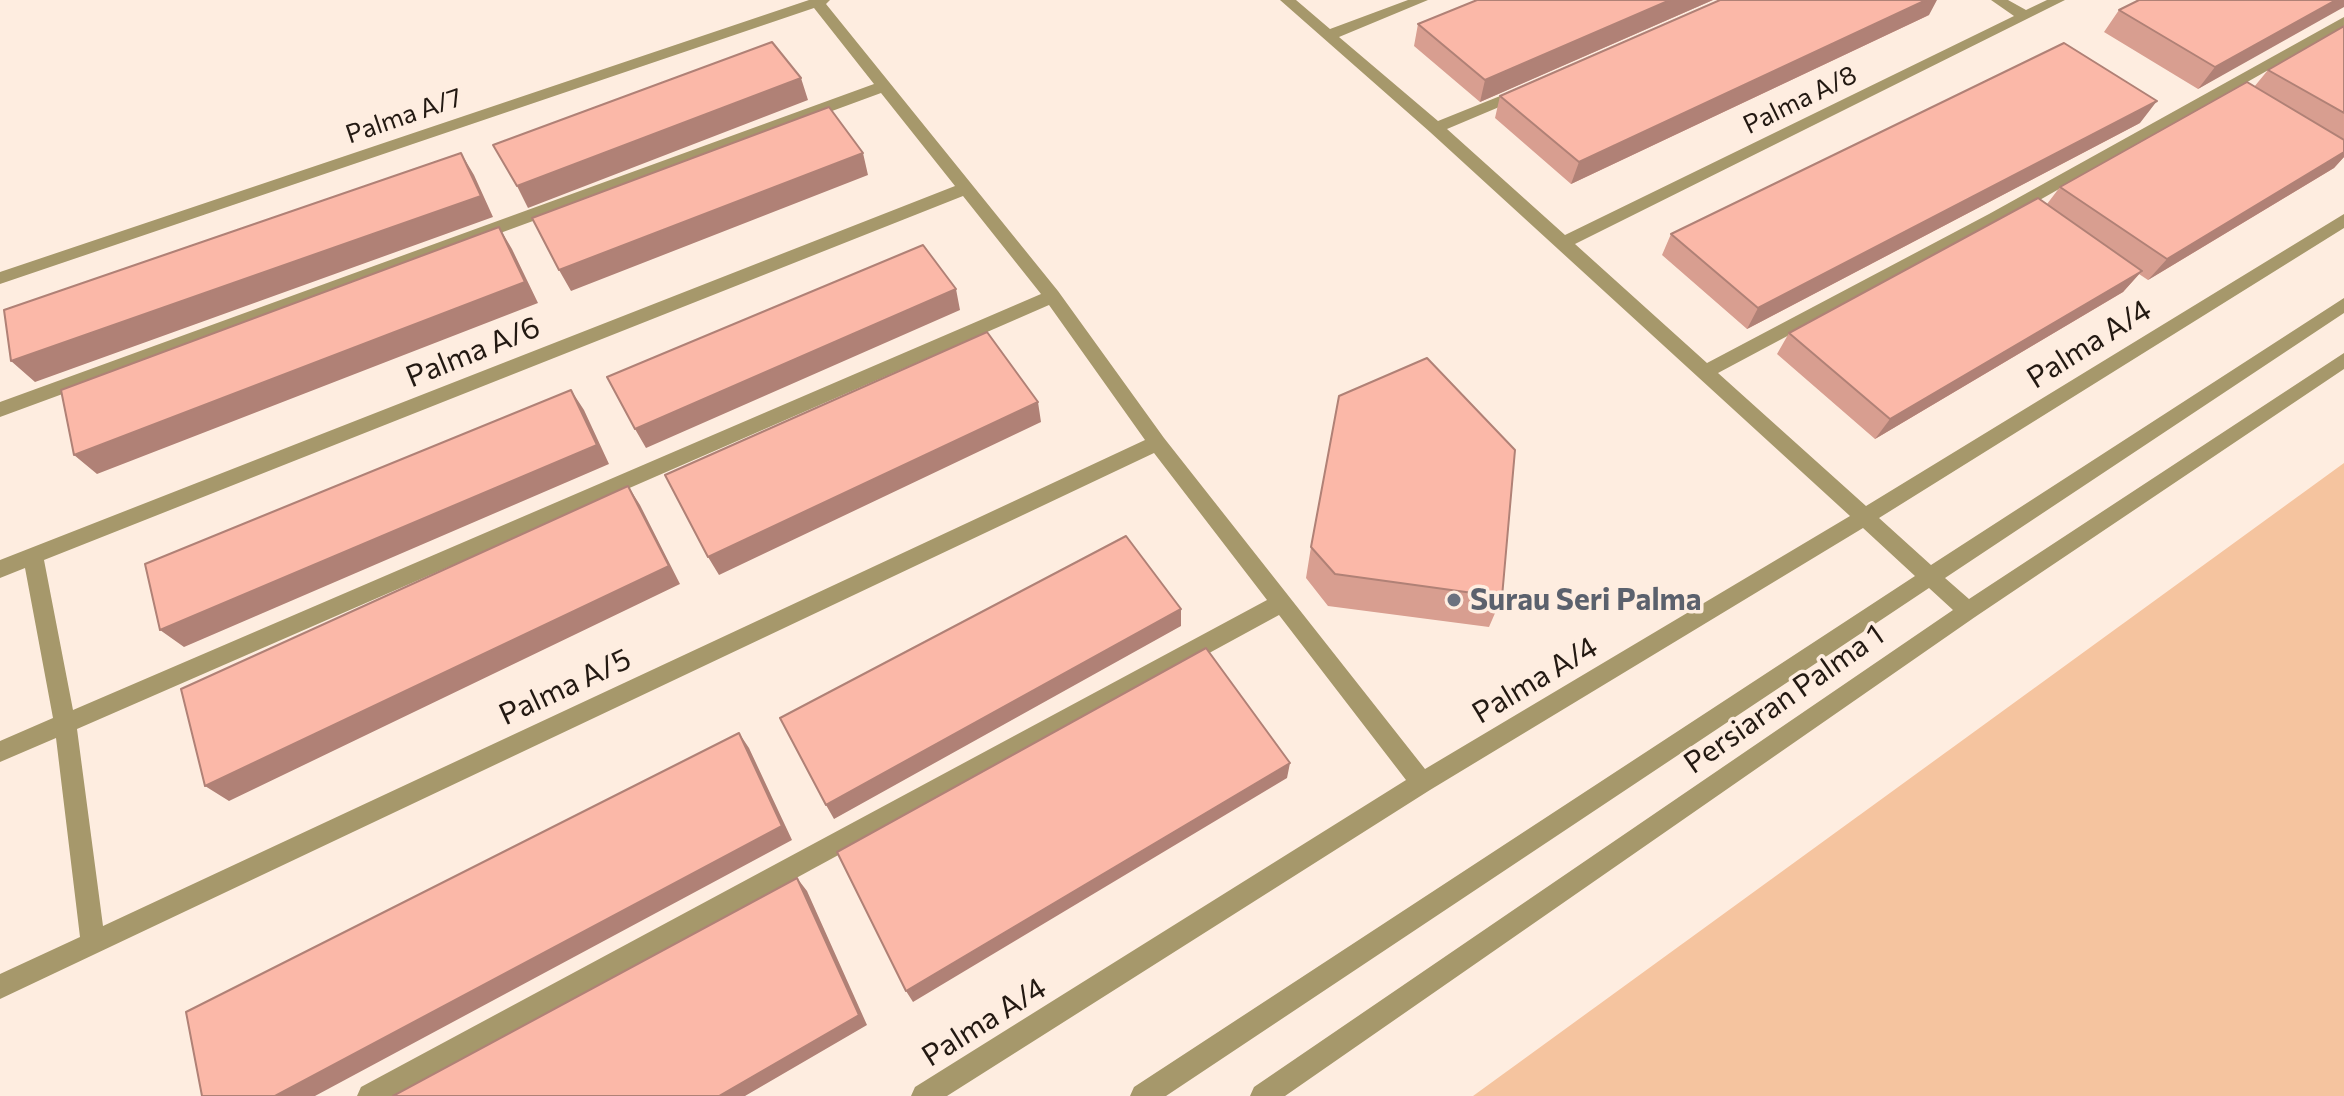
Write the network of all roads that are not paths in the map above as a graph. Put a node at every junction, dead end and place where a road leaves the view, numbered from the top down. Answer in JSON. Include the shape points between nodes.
{"nodes":[{"id":1,"x":1287,"y":0,"type":"edge"},
{"id":2,"x":1421,"y":0,"type":"edge"},
{"id":3,"x":1998,"y":0,"type":"edge"},
{"id":4,"x":2058,"y":0,"type":"edge"},
{"id":5,"x":820,"y":1,"type":"edge"},
{"id":6,"x":2025,"y":16,"type":"junction"},
{"id":7,"x":2344,"y":21,"type":"edge"},
{"id":8,"x":1329,"y":35,"type":"junction"},
{"id":9,"x":884,"y":86,"type":"junction"},
{"id":10,"x":1538,"y":86,"type":"edge"},
{"id":11,"x":1436,"y":128,"type":"junction"},
{"id":12,"x":966,"y":188,"type":"junction"},
{"id":13,"x":2344,"y":220,"type":"edge"},
{"id":14,"x":1563,"y":243,"type":"junction"},
{"id":15,"x":0,"y":278,"type":"edge"},
{"id":16,"x":1052,"y":296,"type":"junction"},
{"id":17,"x":2344,"y":304,"type":"edge"},
{"id":18,"x":2344,"y":360,"type":"edge"},
{"id":19,"x":1705,"y":372,"type":"junction"},
{"id":20,"x":0,"y":410,"type":"edge"},
{"id":21,"x":1157,"y":443,"type":"junction"},
{"id":22,"x":1863,"y":518,"type":"junction"},
{"id":23,"x":33,"y":556,"type":"junction"},
{"id":24,"x":0,"y":569,"type":"edge"},
{"id":25,"x":1932,"y":576,"type":"junction"},
{"id":26,"x":1281,"y":603,"type":"junction"},
{"id":27,"x":1968,"y":611,"type":"junction"},
{"id":28,"x":65,"y":723,"type":"junction"},
{"id":29,"x":0,"y":752,"type":"edge"},
{"id":30,"x":1422,"y":783,"type":"junction"},
{"id":31,"x":93,"y":942,"type":"junction"},
{"id":32,"x":0,"y":987,"type":"edge"},
{"id":33,"x":370,"y":1096,"type":"edge"},
{"id":34,"x":924,"y":1096,"type":"edge"},
{"id":35,"x":1143,"y":1096,"type":"edge"},
{"id":36,"x":1263,"y":1096,"type":"edge"}],
"edges":[{"from":1,"to":8,"type":"street"},
{"from":2,"to":8,"type":"street"},
{"from":3,"to":6,"type":"street"},
{"from":4,"to":6,"type":"street","name":"Palma A/8"},
{"from":5,"to":9,"type":"street"},
{"from":5,"to":15,"type":"street","name":"Palma A/7"},
{"from":6,"to":14,"type":"street","name":"Palma A/8"},
{"from":7,"to":19,"type":"street","via":[[1995,218]]},
{"from":8,"to":11,"type":"street"},
{"from":9,"to":12,"type":"street"},
{"from":9,"to":20,"type":"street"},
{"from":10,"to":11,"type":"street"},
{"from":11,"to":14,"type":"street"},
{"from":12,"to":16,"type":"street"},
{"from":12,"to":23,"type":"street","name":"Palma A/6"},
{"from":13,"to":22,"type":"street","name":"Palma A/4"},
{"from":14,"to":19,"type":"street"},
{"from":16,"to":21,"type":"street"},
{"from":16,"to":28,"type":"street"},
{"from":17,"to":25,"type":"street"},
{"from":18,"to":27,"type":"street","name":"Persiaran Palma 1"},
{"from":19,"to":22,"type":"street"},
{"from":21,"to":26,"type":"street"},
{"from":21,"to":31,"type":"street","name":"Palma A/5"},
{"from":22,"to":25,"type":"street"},
{"from":22,"to":30,"type":"street","name":"Palma A/4"},
{"from":23,"to":24,"type":"street","name":"Palma A/6"},
{"from":23,"to":28,"type":"street"},
{"from":25,"to":27,"type":"street"},
{"from":25,"to":35,"type":"street"},
{"from":26,"to":30,"type":"street"},
{"from":26,"to":33,"type":"street"},
{"from":27,"to":36,"type":"street","name":"Persiaran Palma 1"},
{"from":28,"to":29,"type":"street"},
{"from":28,"to":31,"type":"street"},
{"from":30,"to":34,"type":"street","name":"Palma A/4"},
{"from":31,"to":32,"type":"street","name":"Palma A/5"}]}
